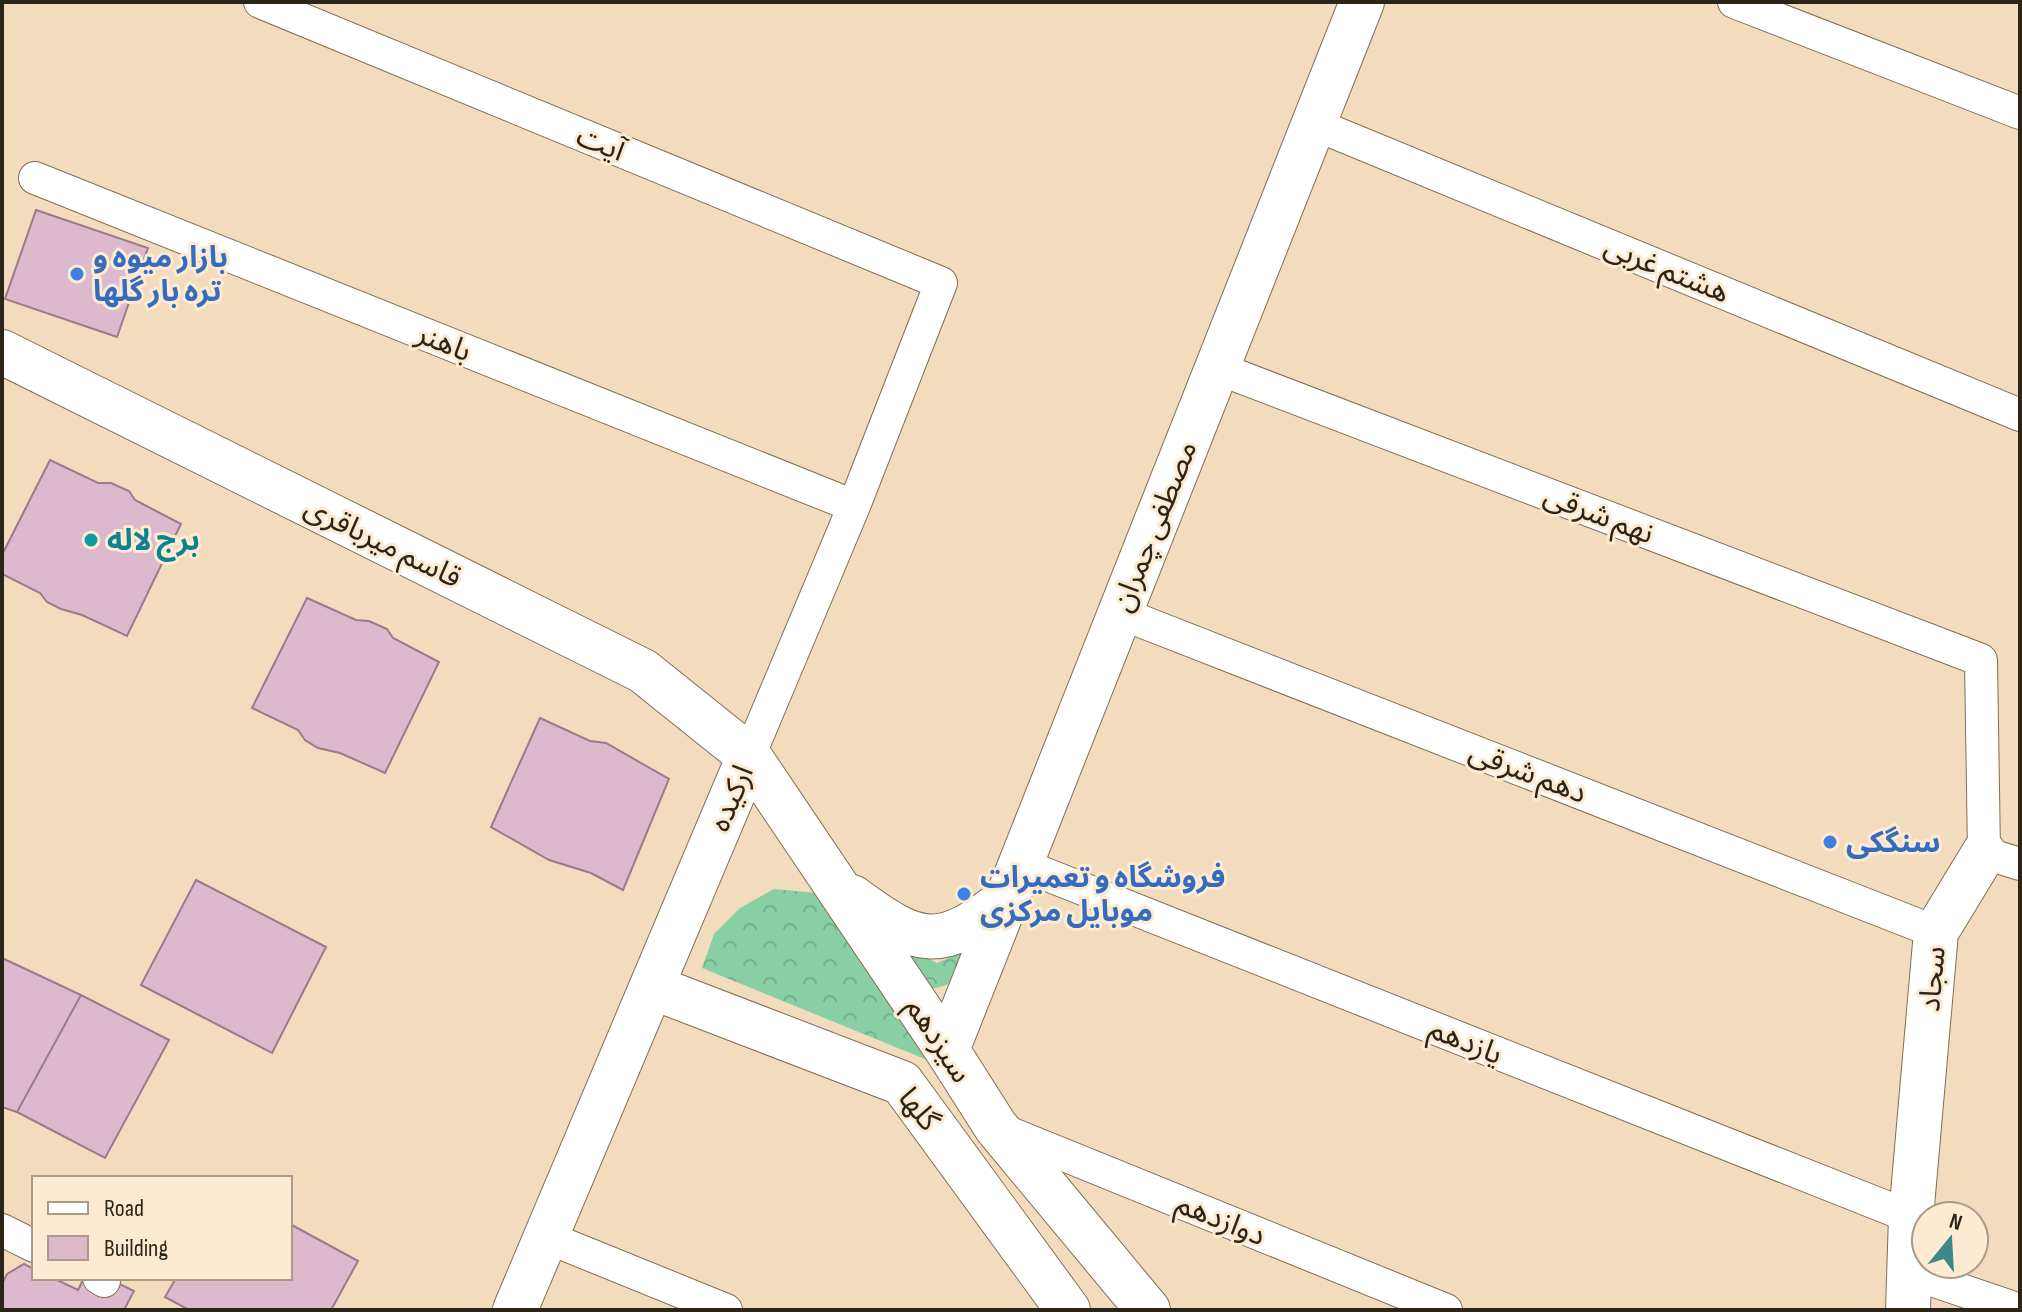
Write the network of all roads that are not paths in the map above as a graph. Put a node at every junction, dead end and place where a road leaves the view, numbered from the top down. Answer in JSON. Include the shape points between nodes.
{"nodes":[{"id":1,"x":260,"y":2,"type":"edge"},
{"id":2,"x":1362,"y":2,"type":"edge"},
{"id":3,"x":1734,"y":2,"type":"edge"},
{"id":4,"x":2020,"y":113,"type":"edge"},
{"id":5,"x":1314,"y":124,"type":"junction"},
{"id":6,"x":35,"y":178,"type":"dead end"},
{"id":7,"x":941,"y":283,"type":"joint"},
{"id":8,"x":2,"y":352,"type":"edge"},
{"id":9,"x":1217,"y":368,"type":"junction"},
{"id":10,"x":2020,"y":415,"type":"edge"},
{"id":11,"x":854,"y":506,"type":"junction"},
{"id":12,"x":1120,"y":613,"type":"junction"},
{"id":13,"x":1981,"y":660,"type":"joint"},
{"id":14,"x":749,"y":756,"type":"junction"},
{"id":15,"x":2002,"y":858,"type":"edge"},
{"id":16,"x":1014,"y":881,"type":"junction"},
{"id":17,"x":833,"y":882,"type":"junction"},
{"id":18,"x":1936,"y":932,"type":"junction"},
{"id":19,"x":652,"y":987,"type":"junction"},
{"id":20,"x":947,"y":1050,"type":"junction"},
{"id":21,"x":996,"y":1127,"type":"junction"},
{"id":22,"x":1912,"y":1200,"type":"edge"},
{"id":23,"x":1910,"y":1217,"type":"edge"},
{"id":24,"x":546,"y":1237,"type":"junction"},
{"id":25,"x":1910,"y":1291,"type":"edge"},
{"id":26,"x":515,"y":1310,"type":"edge"},
{"id":27,"x":726,"y":1310,"type":"edge"},
{"id":28,"x":1068,"y":1310,"type":"edge"},
{"id":29,"x":1148,"y":1310,"type":"edge"},
{"id":30,"x":1446,"y":1310,"type":"edge"},
{"id":31,"x":2020,"y":1310,"type":"edge"}],
"edges":[{"from":1,"to":7,"type":"street","name":"آیت"},
{"from":2,"to":5,"type":"street","name":"مصطفی چمران"},
{"from":3,"to":4,"type":"street"},
{"from":5,"to":9,"type":"street","name":"مصطفی چمران"},
{"from":5,"to":10,"type":"street","name":"هشتم غربی"},
{"from":6,"to":11,"type":"street","name":"باهنر"},
{"from":7,"to":11,"type":"street","name":"ارکیده"},
{"from":8,"to":14,"type":"street","name":"قاسم میرباقری","via":[[643,671]]},
{"from":9,"to":12,"type":"street","name":"مصطفی چمران"},
{"from":9,"to":13,"type":"street","name":"نهم شرقی"},
{"from":11,"to":14,"type":"street","name":"ارکیده"},
{"from":12,"to":16,"type":"street","name":"مصطفی چمران"},
{"from":12,"to":18,"type":"street","name":"دهم شرقی"},
{"from":13,"to":15,"type":"street","name":"سجاد"},
{"from":14,"to":17,"type":"street","name":"سیزدهم"},
{"from":14,"to":19,"type":"street","name":"ارکیده"},
{"from":15,"to":18,"type":"street","name":"سجاد"},
{"from":16,"to":17,"type":"street","via":[[976,923],[952,935],[921,938],[884,920]]},
{"from":16,"to":20,"type":"street","name":"مصطفی چمران"},
{"from":16,"to":23,"type":"street","name":"یازدهم"},
{"from":17,"to":20,"type":"street","name":"سیزدهم"},
{"from":18,"to":22,"type":"street","name":"سجاد"},
{"from":19,"to":24,"type":"street","name":"ارکیده"},
{"from":19,"to":28,"type":"street","name":"گلها","via":[[902,1083]]},
{"from":20,"to":21,"type":"street","name":"سیزدهم"},
{"from":21,"to":29,"type":"street","name":"سیزدهم"},
{"from":21,"to":30,"type":"street","name":"دوازدهم"},
{"from":24,"to":26,"type":"street","name":"ارکیده"},
{"from":24,"to":27,"type":"street"},
{"from":25,"to":31,"type":"street"}]}
